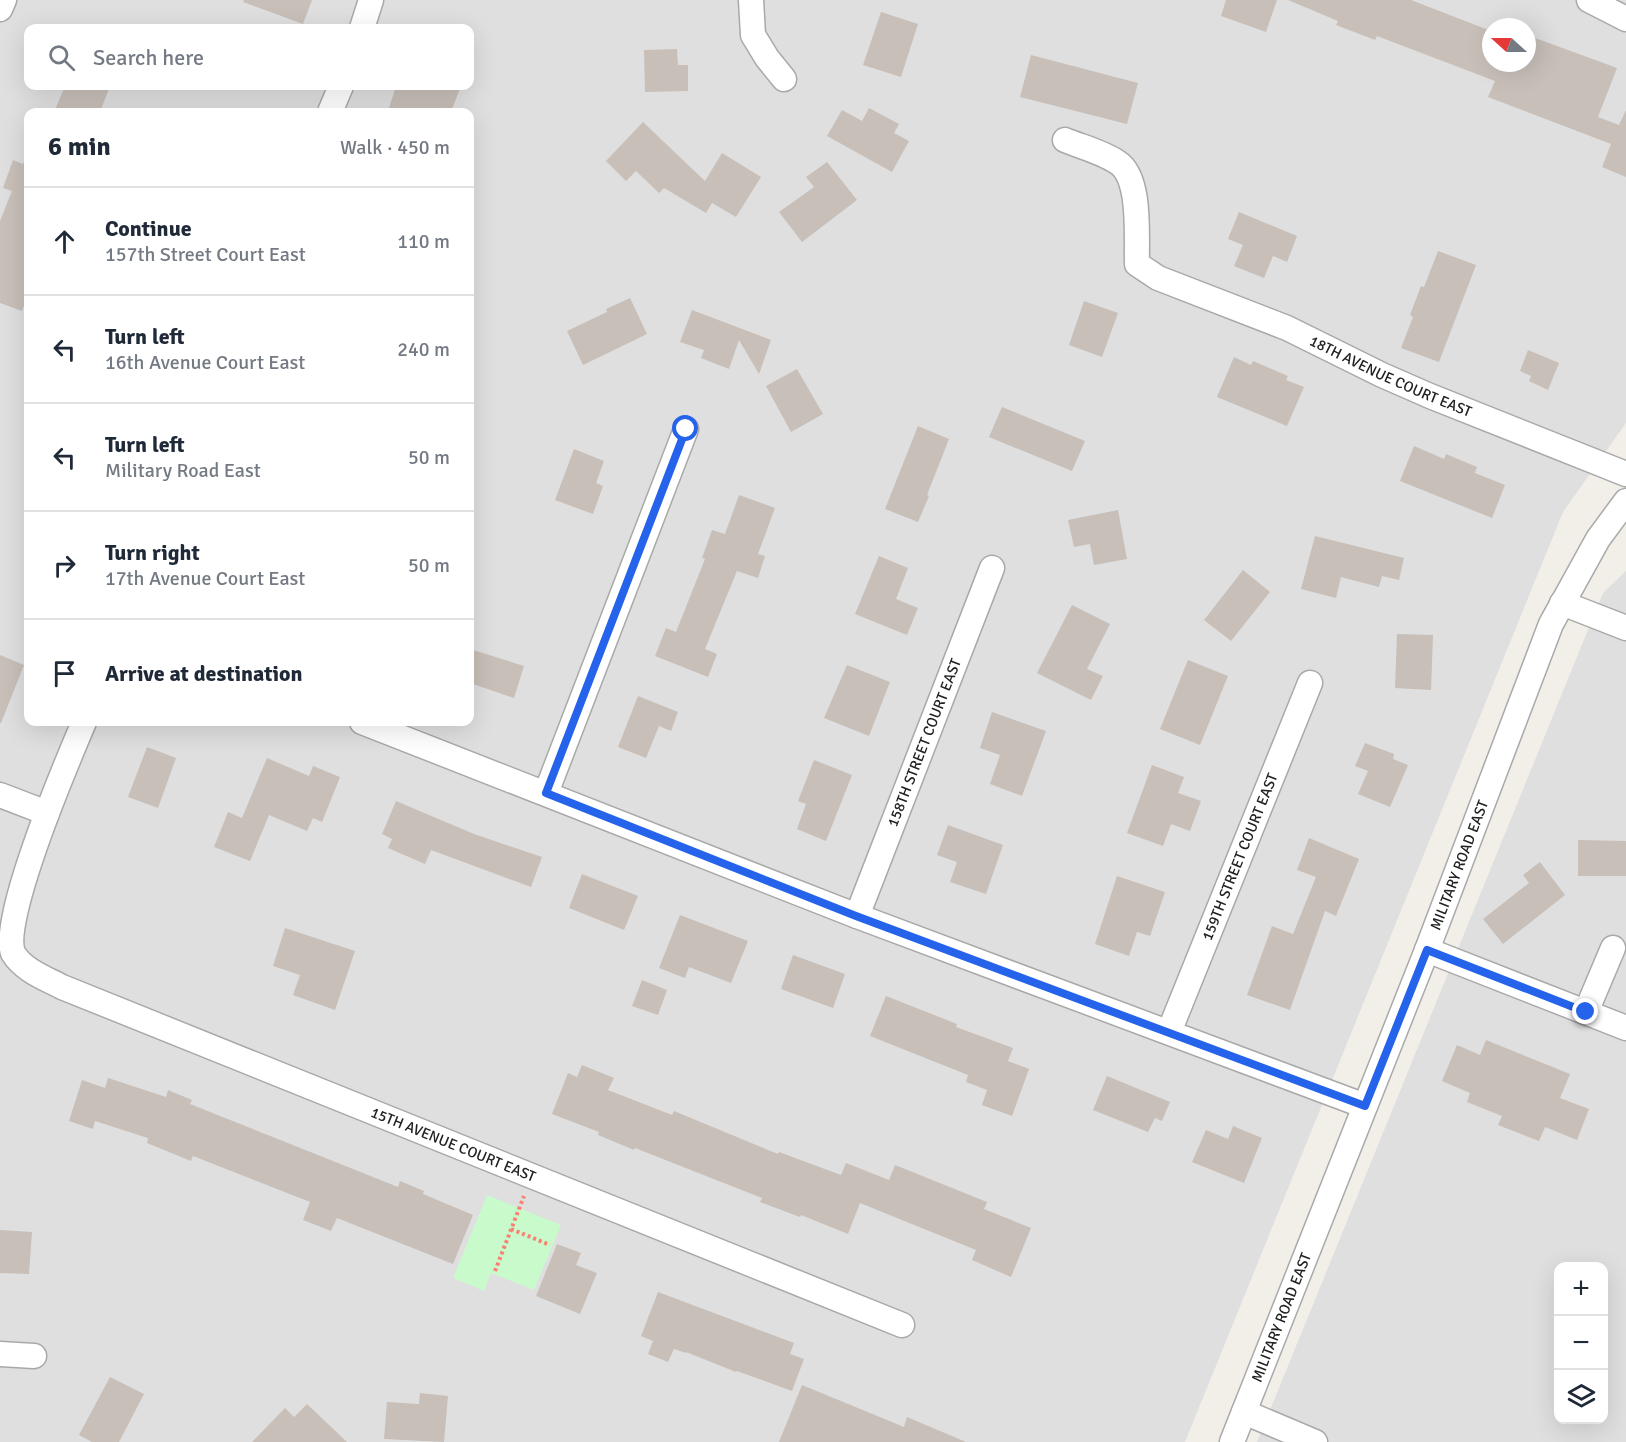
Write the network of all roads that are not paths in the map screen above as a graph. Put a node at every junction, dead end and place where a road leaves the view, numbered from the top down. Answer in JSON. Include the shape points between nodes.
{"nodes":[{"id":1,"x":3,"y":0,"type":"edge"},
{"id":2,"x":371,"y":0,"type":"edge"},
{"id":3,"x":751,"y":0,"type":"edge"},
{"id":4,"x":1589,"y":0,"type":"edge"},
{"id":5,"x":0,"y":9,"type":"edge"},
{"id":6,"x":1626,"y":19,"type":"edge"},
{"id":7,"x":363,"y":24,"type":"edge"},
{"id":8,"x":784,"y":79,"type":"dead end"},
{"id":9,"x":339,"y":90,"type":"edge"},
{"id":10,"x":332,"y":108,"type":"edge"},
{"id":11,"x":1065,"y":141,"type":"dead end"},
{"id":12,"x":686,"y":429,"type":"dead end"},
{"id":13,"x":1626,"y":474,"type":"edge"},
{"id":14,"x":1626,"y":501,"type":"edge"},
{"id":15,"x":992,"y":568,"type":"dead end"},
{"id":16,"x":1562,"y":603,"type":"junction"},
{"id":17,"x":1626,"y":628,"type":"edge"},
{"id":18,"x":1310,"y":683,"type":"dead end"},
{"id":19,"x":82,"y":726,"type":"edge"},
{"id":20,"x":372,"y":726,"type":"edge"},
{"id":21,"x":546,"y":793,"type":"junction"},
{"id":22,"x":0,"y":795,"type":"edge"},
{"id":23,"x":47,"y":813,"type":"junction"},
{"id":24,"x":856,"y":916,"type":"junction"},
{"id":25,"x":1613,"y":948,"type":"dead end"},
{"id":26,"x":1427,"y":950,"type":"junction"},
{"id":27,"x":1586,"y":1012,"type":"junction"},
{"id":28,"x":1626,"y":1028,"type":"edge"},
{"id":29,"x":1169,"y":1032,"type":"junction"},
{"id":30,"x":1365,"y":1106,"type":"junction"},
{"id":31,"x":902,"y":1325,"type":"dead end"},
{"id":32,"x":0,"y":1354,"type":"edge"},
{"id":33,"x":34,"y":1356,"type":"dead end"},
{"id":34,"x":1244,"y":1412,"type":"junction"},
{"id":35,"x":1232,"y":1442,"type":"edge"},
{"id":36,"x":1315,"y":1442,"type":"edge"}],
"edges":[{"from":1,"to":5,"type":"street"},
{"from":2,"to":7,"type":"street"},
{"from":3,"to":8,"type":"street","via":[[753,35]]},
{"from":4,"to":6,"type":"street"},
{"from":9,"to":10,"type":"street"},
{"from":11,"to":13,"type":"street","name":"18TH AVENUE COURT EAST","via":[[1118,162],[1129,174],[1134,192],[1137,264],[1158,278],[1287,328],[1430,396]]},
{"from":12,"to":21,"type":"street"},
{"from":14,"to":16,"type":"street","name":"MILITARY ROAD EAST","via":[[1598,539]]},
{"from":15,"to":24,"type":"street","name":"158TH STREET COURT EAST"},
{"from":16,"to":17,"type":"street"},
{"from":16,"to":26,"type":"street","name":"MILITARY ROAD EAST"},
{"from":18,"to":29,"type":"street","name":"159TH STREET COURT EAST"},
{"from":19,"to":23,"type":"street"},
{"from":20,"to":21,"type":"street"},
{"from":21,"to":24,"type":"street"},
{"from":22,"to":23,"type":"street"},
{"from":23,"to":31,"type":"street","name":"15TH AVENUE COURT EAST","via":[[17,892],[10,924],[9,941],[24,966],[62,987]]},
{"from":24,"to":29,"type":"street"},
{"from":25,"to":27,"type":"street"},
{"from":26,"to":27,"type":"street"},
{"from":26,"to":30,"type":"street","name":"MILITARY ROAD EAST"},
{"from":27,"to":28,"type":"street"},
{"from":29,"to":30,"type":"street"},
{"from":30,"to":34,"type":"street","name":"MILITARY ROAD EAST"},
{"from":32,"to":33,"type":"street"},
{"from":34,"to":35,"type":"street","name":"MILITARY ROAD EAST"},
{"from":34,"to":36,"type":"street"}]}
